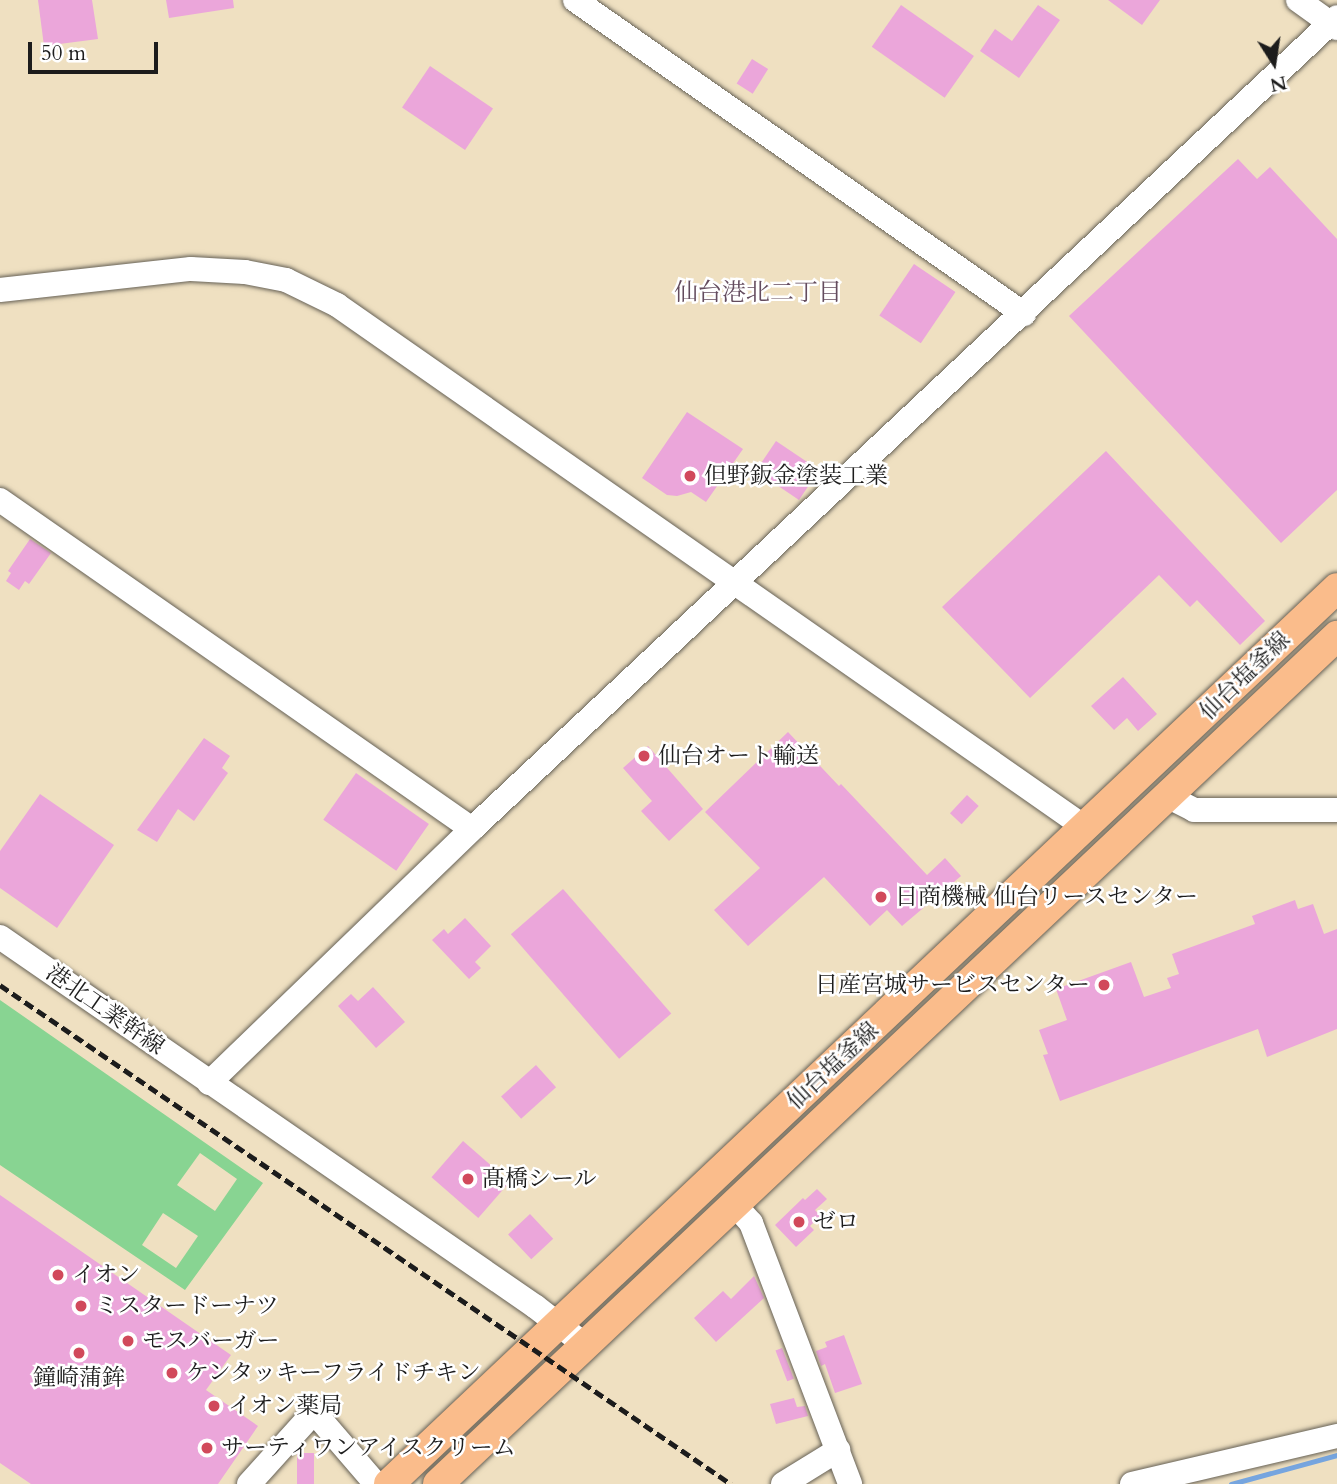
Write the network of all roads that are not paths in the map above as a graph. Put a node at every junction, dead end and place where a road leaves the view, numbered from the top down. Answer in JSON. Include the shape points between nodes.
{"nodes":[{"id":1,"x":575,"y":0,"type":"edge"},
{"id":2,"x":1298,"y":0,"type":"edge"},
{"id":3,"x":1335,"y":23,"type":"edge"},
{"id":4,"x":0,"y":290,"type":"edge"},
{"id":5,"x":1024,"y":314,"type":"junction"},
{"id":6,"x":0,"y":500,"type":"edge"},
{"id":7,"x":737,"y":583,"type":"junction"},
{"id":8,"x":1337,"y":588,"type":"edge"},
{"id":9,"x":1337,"y":636,"type":"edge"},
{"id":10,"x":1167,"y":796,"type":"junction"},
{"id":11,"x":1337,"y":810,"type":"edge"},
{"id":12,"x":1086,"y":828,"type":"junction"},
{"id":13,"x":472,"y":829,"type":"junction"},
{"id":14,"x":0,"y":937,"type":"edge"},
{"id":15,"x":209,"y":1083,"type":"junction"},
{"id":16,"x":733,"y":1203,"type":"junction"},
{"id":17,"x":558,"y":1324,"type":"junction"},
{"id":18,"x":585,"y":1345,"type":"junction"},
{"id":19,"x":1337,"y":1436,"type":"edge"},
{"id":20,"x":838,"y":1450,"type":"junction"},
{"id":21,"x":249,"y":1484,"type":"edge"},
{"id":22,"x":376,"y":1484,"type":"edge"},
{"id":23,"x":388,"y":1484,"type":"edge"},
{"id":24,"x":438,"y":1484,"type":"edge"},
{"id":25,"x":783,"y":1484,"type":"edge"},
{"id":26,"x":850,"y":1484,"type":"edge"},
{"id":27,"x":1132,"y":1484,"type":"edge"}],
"edges":[{"from":1,"to":5,"type":"street"},
{"from":2,"to":3,"type":"street"},
{"from":3,"to":5,"type":"street"},
{"from":4,"to":7,"type":"street","via":[[191,269],[286,280],[337,305]]},
{"from":5,"to":7,"type":"street"},
{"from":6,"to":13,"type":"street"},
{"from":7,"to":12,"type":"street"},
{"from":7,"to":13,"type":"street"},
{"from":8,"to":12,"type":"main road","name":"仙台塩釜線"},
{"from":9,"to":10,"type":"main road","name":"仙台塩釜線"},
{"from":10,"to":11,"type":"street","via":[[1194,810]]},
{"from":10,"to":16,"type":"main road","name":"仙台塩釜線"},
{"from":12,"to":17,"type":"main road","name":"仙台塩釜線"},
{"from":13,"to":15,"type":"street"},
{"from":14,"to":15,"type":"street","name":"港北工業幹線"},
{"from":15,"to":17,"type":"street","name":"港北工業幹線"},
{"from":16,"to":18,"type":"main road","name":"仙台塩釜線"},
{"from":16,"to":20,"type":"street","via":[[751,1223]]},
{"from":17,"to":18,"type":"street","name":"港北工業幹線"},
{"from":17,"to":23,"type":"main road","name":"仙台塩釜線"},
{"from":18,"to":24,"type":"main road","name":"仙台塩釜線"},
{"from":19,"to":27,"type":"street"},
{"from":20,"to":25,"type":"street"},
{"from":20,"to":26,"type":"street"},
{"from":21,"to":22,"type":"street","via":[[314,1412]]}]}
